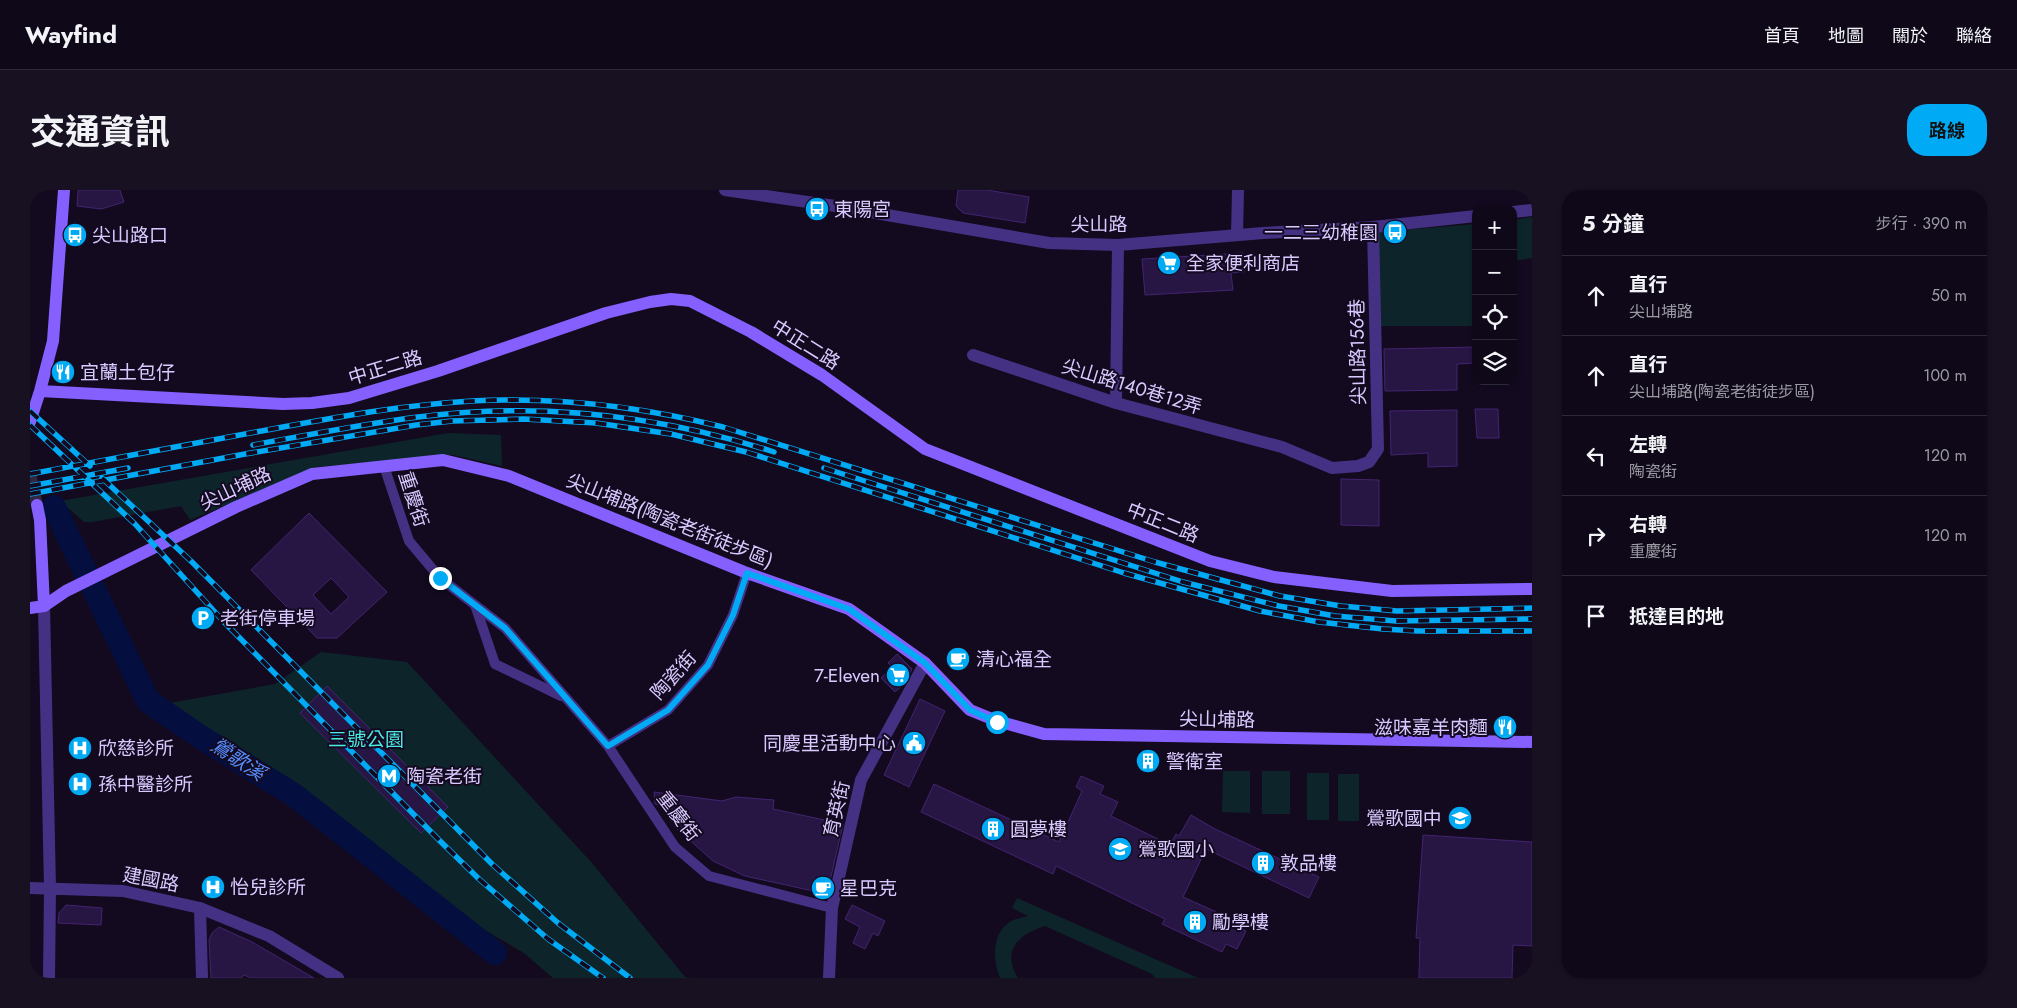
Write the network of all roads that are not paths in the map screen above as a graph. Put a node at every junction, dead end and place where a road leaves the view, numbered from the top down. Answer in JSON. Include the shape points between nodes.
{"nodes":[{"id":1,"x":64,"y":190,"type":"edge"},
{"id":2,"x":725,"y":190,"type":"edge"},
{"id":3,"x":1238,"y":190,"type":"edge"},
{"id":4,"x":1532,"y":210,"type":"edge"},
{"id":5,"x":1517,"y":212,"type":"edge"},
{"id":6,"x":1472,"y":216,"type":"edge"},
{"id":7,"x":1373,"y":227,"type":"junction"},
{"id":8,"x":1237,"y":235,"type":"junction"},
{"id":9,"x":1118,"y":244,"type":"junction"},
{"id":10,"x":973,"y":354,"type":"dead end"},
{"id":11,"x":35,"y":395,"type":"edge"},
{"id":12,"x":1116,"y":403,"type":"junction"},
{"id":13,"x":30,"y":422,"type":"edge"},
{"id":14,"x":384,"y":466,"type":"junction"},
{"id":15,"x":1358,"y":466,"type":"joint"},
{"id":16,"x":36,"y":505,"type":"tunnel mouth"},
{"id":17,"x":747,"y":573,"type":"junction"},
{"id":18,"x":1532,"y":589,"type":"edge"},
{"id":19,"x":474,"y":604,"type":"junction"},
{"id":20,"x":44,"y":606,"type":"junction"},
{"id":21,"x":30,"y":608,"type":"edge"},
{"id":22,"x":925,"y":663,"type":"junction"},
{"id":23,"x":565,"y":698,"type":"junction"},
{"id":24,"x":1532,"y":742,"type":"edge"},
{"id":25,"x":608,"y":746,"type":"junction"},
{"id":26,"x":30,"y":888,"type":"edge"},
{"id":27,"x":50,"y":888,"type":"junction"},
{"id":28,"x":200,"y":908,"type":"junction"},
{"id":29,"x":832,"y":908,"type":"junction"},
{"id":30,"x":49,"y":978,"type":"edge"},
{"id":31,"x":202,"y":978,"type":"edge"},
{"id":32,"x":338,"y":978,"type":"edge"},
{"id":33,"x":829,"y":978,"type":"edge"}],
"edges":[{"from":1,"to":11,"type":"main road","via":[[53,340]]},
{"from":2,"to":9,"type":"street","name":"尖山路","via":[[1049,242]]},
{"from":3,"to":8,"type":"street"},
{"from":4,"to":5,"type":"street"},
{"from":6,"to":7,"type":"street","name":"尖山路"},
{"from":7,"to":8,"type":"street","name":"尖山路"},
{"from":7,"to":15,"type":"street","name":"尖山路156巷","via":[[1378,449],[1369,462]]},
{"from":8,"to":9,"type":"street","name":"尖山路"},
{"from":9,"to":12,"type":"street"},
{"from":10,"to":12,"type":"street","name":"尖山路140巷12弄"},
{"from":11,"to":13,"type":"main road"},
{"from":11,"to":18,"type":"main road","name":"中正二路","via":[[283,404],[349,398],[606,313],[671,299],[690,301],[751,332],[822,375],[925,449],[1210,561],[1274,577],[1392,591]]},
{"from":12,"to":15,"type":"street","name":"尖山路140巷12弄","via":[[1282,448],[1332,468]]},
{"from":14,"to":17,"type":"main road","name":"尖山埔路(陶瓷老街徒步區)","via":[[443,460],[498,472]]},
{"from":14,"to":19,"type":"street","name":"重慶街","via":[[409,541],[440,578]]},
{"from":14,"to":20,"type":"main road","name":"尖山埔路","via":[[312,474],[236,507],[66,591]]},
{"from":16,"to":20,"type":"main road","via":[[40,520]]},
{"from":17,"to":22,"type":"main road","name":"尖山埔路(陶瓷老街徒步區)","via":[[849,609]]},
{"from":17,"to":25,"type":"street","name":"陶瓷街","via":[[733,615],[708,665],[668,710]]},
{"from":19,"to":23,"type":"street","name":"重慶街","via":[[505,628]]},
{"from":19,"to":23,"type":"street","name":"重慶街","via":[[495,664]]},
{"from":20,"to":21,"type":"main road"},
{"from":20,"to":27,"type":"street"},
{"from":22,"to":24,"type":"main road","name":"尖山埔路","via":[[970,710],[997,722],[1044,734]]},
{"from":22,"to":29,"type":"street","name":"育英街","via":[[861,780]]},
{"from":23,"to":25,"type":"street","name":"重慶街"},
{"from":25,"to":29,"type":"street","name":"重慶街","via":[[675,847],[709,876]]},
{"from":26,"to":27,"type":"street","name":"建國路"},
{"from":27,"to":28,"type":"street","name":"建國路","via":[[123,891]]},
{"from":27,"to":30,"type":"street"},
{"from":28,"to":31,"type":"street"},
{"from":28,"to":32,"type":"street","name":"建國路","via":[[269,936]]},
{"from":29,"to":33,"type":"street","name":"育英街"}]}
